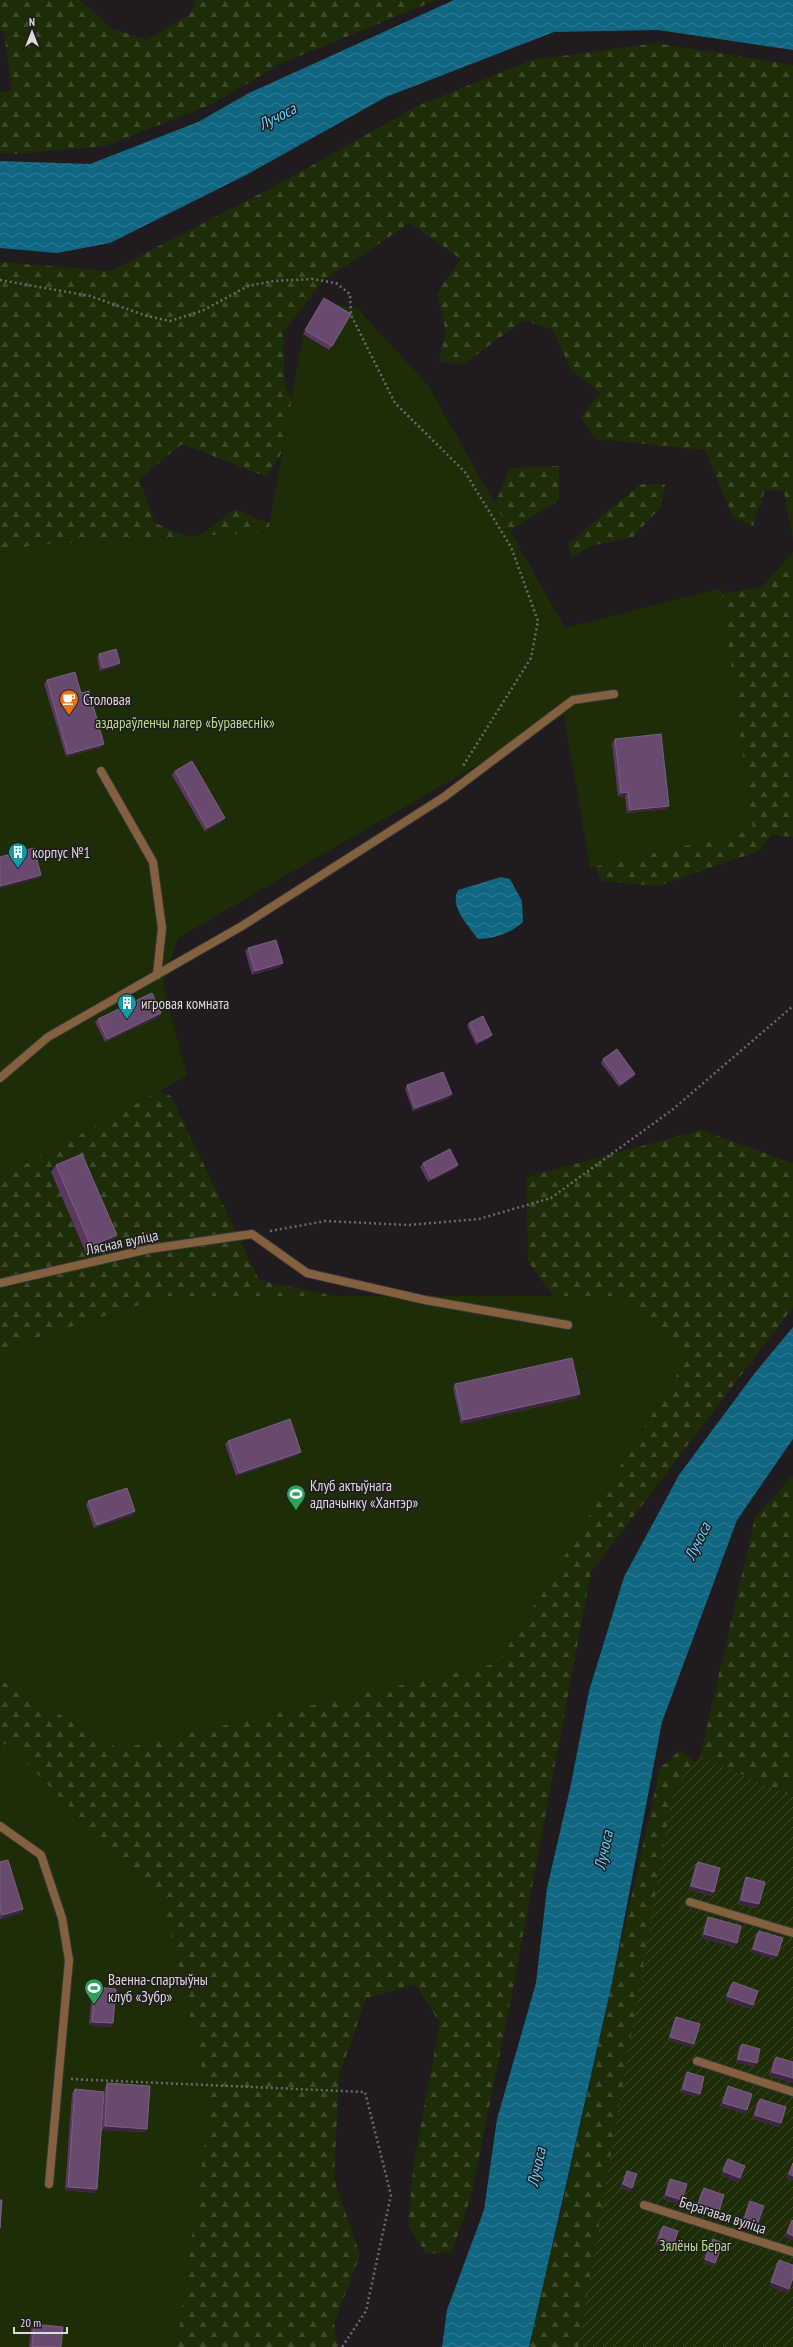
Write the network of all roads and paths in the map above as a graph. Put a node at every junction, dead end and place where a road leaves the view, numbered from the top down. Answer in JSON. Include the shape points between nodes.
{"nodes":[{"id":1,"x":0,"y":280,"type":"edge"},
{"id":2,"x":614,"y":694,"type":"dead end"},
{"id":3,"x":100,"y":771,"type":"dead end"},
{"id":4,"x":460,"y":772,"type":"dead end"},
{"id":5,"x":157,"y":975,"type":"junction"},
{"id":6,"x":793,"y":1006,"type":"edge"},
{"id":7,"x":0,"y":1078,"type":"edge"},
{"id":8,"x":252,"y":1234,"type":"junction"},
{"id":9,"x":0,"y":1283,"type":"edge"},
{"id":10,"x":568,"y":1326,"type":"dead end"},
{"id":11,"x":0,"y":1826,"type":"edge"},
{"id":12,"x":690,"y":1902,"type":"dead end"},
{"id":13,"x":793,"y":1933,"type":"edge"},
{"id":14,"x":696,"y":2061,"type":"dead end"},
{"id":15,"x":58,"y":2078,"type":"junction"},
{"id":16,"x":793,"y":2092,"type":"edge"},
{"id":17,"x":49,"y":2184,"type":"dead end"},
{"id":18,"x":644,"y":2205,"type":"dead end"},
{"id":19,"x":793,"y":2252,"type":"edge"},
{"id":20,"x":342,"y":2347,"type":"edge"}],
"edges":[{"from":1,"to":4,"type":"path","via":[[90,296],[170,321],[202,311],[248,286],[274,281],[312,279],[336,283],[350,294],[351,315],[395,403],[465,472],[511,547],[538,621],[531,658]]},
{"from":2,"to":5,"type":"lane","via":[[573,700],[444,797],[242,926]]},
{"from":3,"to":5,"type":"lane","via":[[152,862],[162,928]]},
{"from":5,"to":7,"type":"lane","via":[[48,1038]]},
{"from":6,"to":8,"type":"path","via":[[672,1110],[551,1198],[479,1219],[408,1225],[326,1221]]},
{"from":8,"to":9,"type":"lane","name":"Лясная вуліца","via":[[149,1249]]},
{"from":8,"to":10,"type":"lane","via":[[307,1273],[424,1300]]},
{"from":11,"to":15,"type":"lane","via":[[41,1856],[62,1918],[69,1960]]},
{"from":12,"to":13,"type":"lane"},
{"from":14,"to":16,"type":"lane"},
{"from":15,"to":17,"type":"lane"},
{"from":15,"to":20,"type":"path","via":[[365,2092],[390,2195],[366,2311]]},
{"from":18,"to":19,"type":"lane","name":"Берагавая вуліца"}]}
